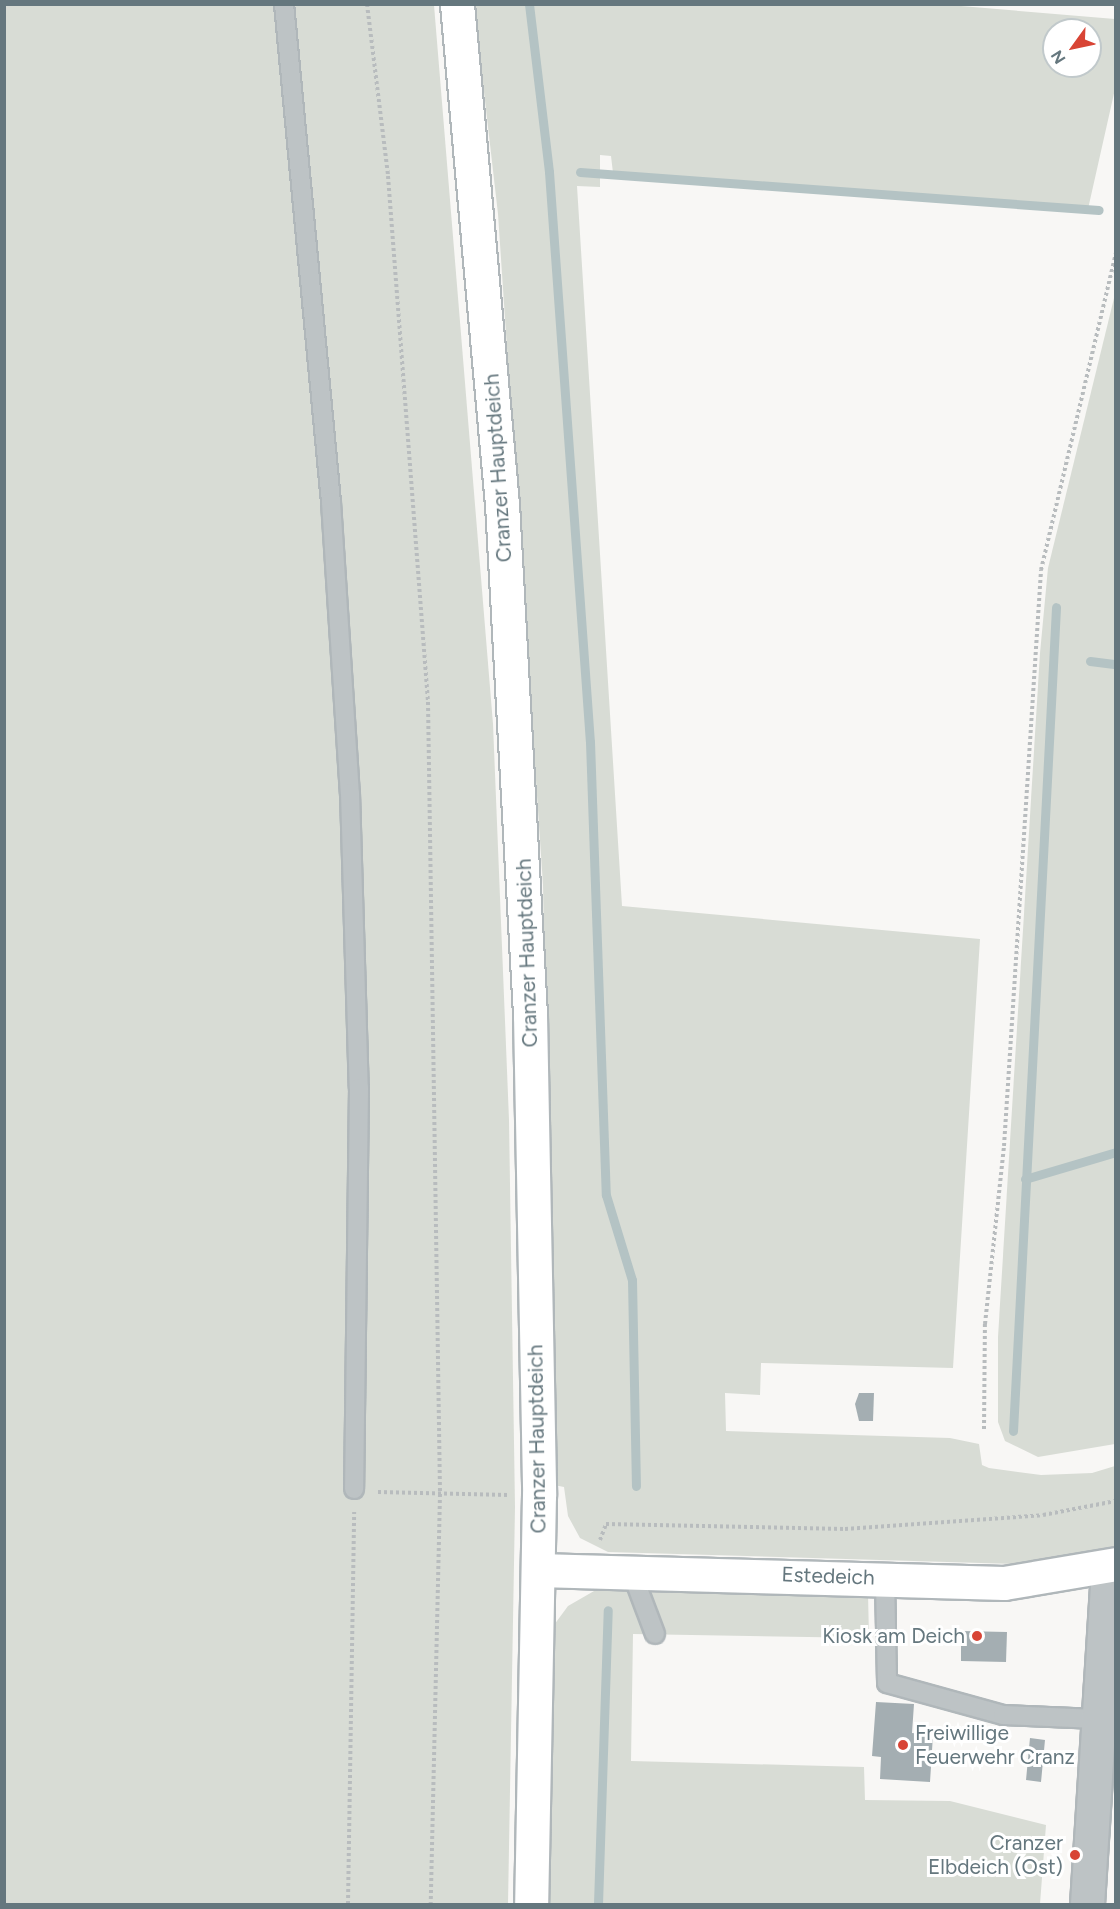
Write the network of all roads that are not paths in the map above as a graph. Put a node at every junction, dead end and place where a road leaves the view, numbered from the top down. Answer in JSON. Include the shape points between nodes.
{"nodes":[{"id":1,"x":284,"y":4,"type":"edge"},
{"id":2,"x":457,"y":4,"type":"edge"},
{"id":3,"x":354,"y":1490,"type":"road end"},
{"id":4,"x":1112,"y":1566,"type":"edge"},
{"id":5,"x":538,"y":1570,"type":"junction"},
{"id":6,"x":632,"y":1573,"type":"junction"},
{"id":7,"x":885,"y":1578,"type":"junction"},
{"id":8,"x":655,"y":1634,"type":"dead end"},
{"id":9,"x":1097,"y":1719,"type":"junction"},
{"id":10,"x":531,"y":1905,"type":"edge"},
{"id":11,"x":1087,"y":1905,"type":"edge"}],
"edges":[{"from":1,"to":3,"type":"lane","via":[[331,502],[350,793],[359,1088]]},
{"from":2,"to":5,"type":"main road","name":"Cranzer Hauptdeich","via":[[481,244],[518,750],[530,1015]]},
{"from":4,"to":7,"type":"main road","name":"Estedeich","via":[[1004,1583]]},
{"from":4,"to":9,"type":"street"},
{"from":5,"to":6,"type":"main road","name":"Estedeich"},
{"from":5,"to":10,"type":"main road","name":"Cranzer Hauptdeich"},
{"from":6,"to":7,"type":"main road","name":"Estedeich"},
{"from":6,"to":8,"type":"lane"},
{"from":7,"to":9,"type":"lane","via":[[887,1683],[1003,1715]]},
{"from":9,"to":11,"type":"street"}]}
